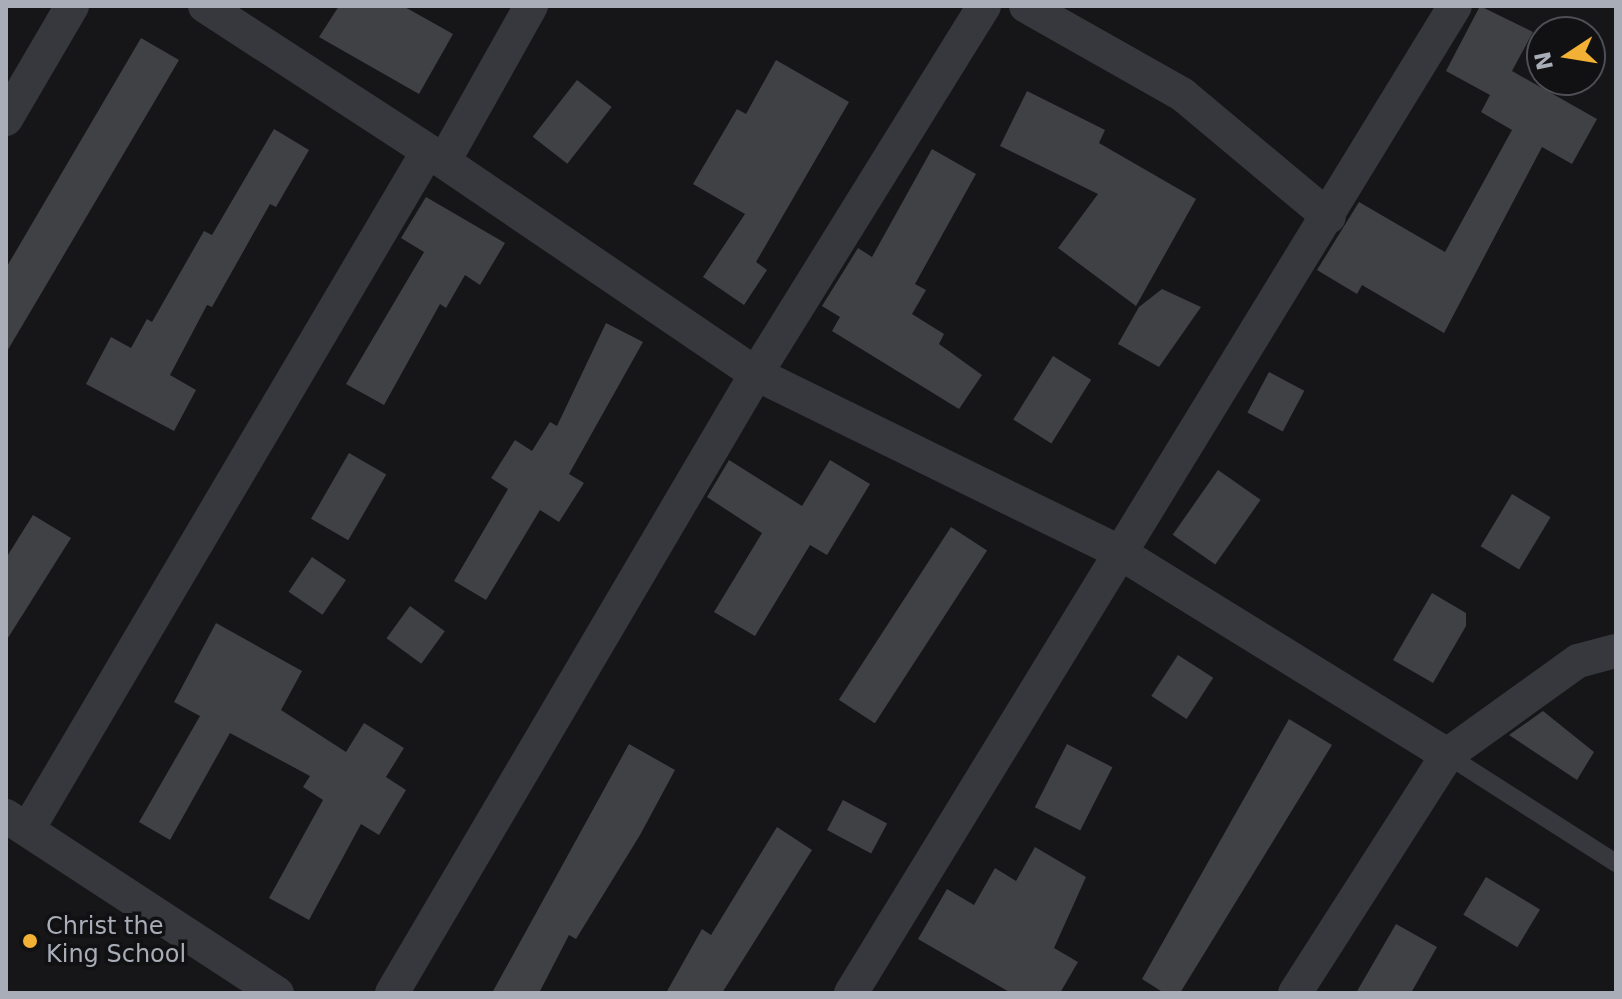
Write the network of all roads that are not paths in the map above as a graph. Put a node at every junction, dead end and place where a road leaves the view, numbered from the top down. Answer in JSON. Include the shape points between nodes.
{"nodes":[{"id":1,"x":72,"y":6,"type":"edge"},
{"id":2,"x":205,"y":6,"type":"edge"},
{"id":3,"x":531,"y":6,"type":"edge"},
{"id":4,"x":984,"y":6,"type":"edge"},
{"id":5,"x":1026,"y":6,"type":"edge"},
{"id":6,"x":1455,"y":6,"type":"edge"},
{"id":7,"x":6,"y":119,"type":"edge"},
{"id":8,"x":436,"y":156,"type":"junction"},
{"id":9,"x":1329,"y":217,"type":"junction"},
{"id":10,"x":756,"y":374,"type":"junction"},
{"id":11,"x":1117,"y":551,"type":"junction"},
{"id":12,"x":1616,"y":651,"type":"edge"},
{"id":13,"x":1447,"y":755,"type":"junction"},
{"id":14,"x":17,"y":822,"type":"edge"},
{"id":15,"x":1616,"y":863,"type":"edge"},
{"id":16,"x":277,"y":993,"type":"edge"},
{"id":17,"x":392,"y":993,"type":"edge"},
{"id":18,"x":851,"y":993,"type":"edge"},
{"id":19,"x":1295,"y":993,"type":"edge"}],
"edges":[{"from":1,"to":7,"type":"street"},
{"from":2,"to":8,"type":"street"},
{"from":3,"to":8,"type":"street"},
{"from":4,"to":10,"type":"street"},
{"from":5,"to":9,"type":"street","via":[[1183,95]]},
{"from":6,"to":9,"type":"street"},
{"from":8,"to":10,"type":"street"},
{"from":8,"to":14,"type":"street"},
{"from":9,"to":11,"type":"street"},
{"from":10,"to":11,"type":"street"},
{"from":10,"to":17,"type":"street"},
{"from":11,"to":13,"type":"street"},
{"from":11,"to":18,"type":"street"},
{"from":12,"to":13,"type":"street","via":[[1568,667]]},
{"from":13,"to":15,"type":"lane"},
{"from":13,"to":19,"type":"street"},
{"from":14,"to":16,"type":"street"}]}
